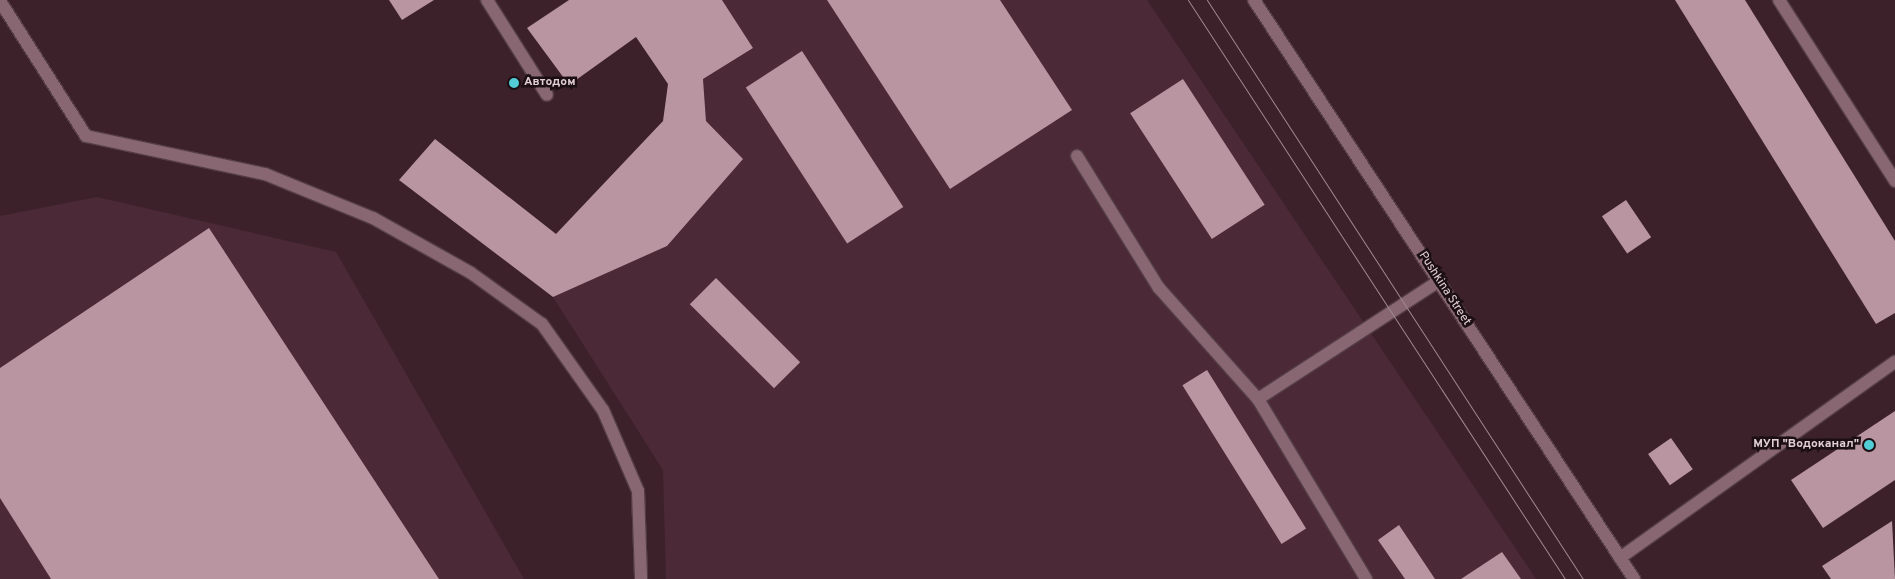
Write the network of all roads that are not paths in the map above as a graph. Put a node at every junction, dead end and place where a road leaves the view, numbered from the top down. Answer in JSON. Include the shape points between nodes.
{"nodes":[{"id":1,"x":487,"y":0,"type":"edge"},
{"id":2,"x":1254,"y":0,"type":"edge"},
{"id":3,"x":1779,"y":0,"type":"edge"},
{"id":4,"x":0,"y":1,"type":"edge"},
{"id":5,"x":547,"y":95,"type":"dead end"},
{"id":6,"x":1077,"y":156,"type":"dead end"},
{"id":7,"x":1895,"y":181,"type":"edge"},
{"id":8,"x":1439,"y":282,"type":"junction"},
{"id":9,"x":1895,"y":362,"type":"edge"},
{"id":10,"x":1258,"y":399,"type":"junction"},
{"id":11,"x":1620,"y":558,"type":"junction"},
{"id":12,"x":641,"y":579,"type":"edge"},
{"id":13,"x":1366,"y":579,"type":"edge"},
{"id":14,"x":1634,"y":579,"type":"edge"}],
"edges":[{"from":1,"to":5,"type":"street"},
{"from":2,"to":8,"type":"street","name":"Pushkina Street"},
{"from":3,"to":7,"type":"street"},
{"from":4,"to":12,"type":"street","via":[[86,136],[265,174],[364,214],[471,273],[542,324],[602,410],[638,492]]},
{"from":6,"to":10,"type":"street","via":[[1158,288]]},
{"from":8,"to":10,"type":"street"},
{"from":8,"to":11,"type":"street","name":"Pushkina Street"},
{"from":9,"to":11,"type":"street"},
{"from":10,"to":13,"type":"street"},
{"from":11,"to":14,"type":"street","name":"Pushkina Street"}]}
